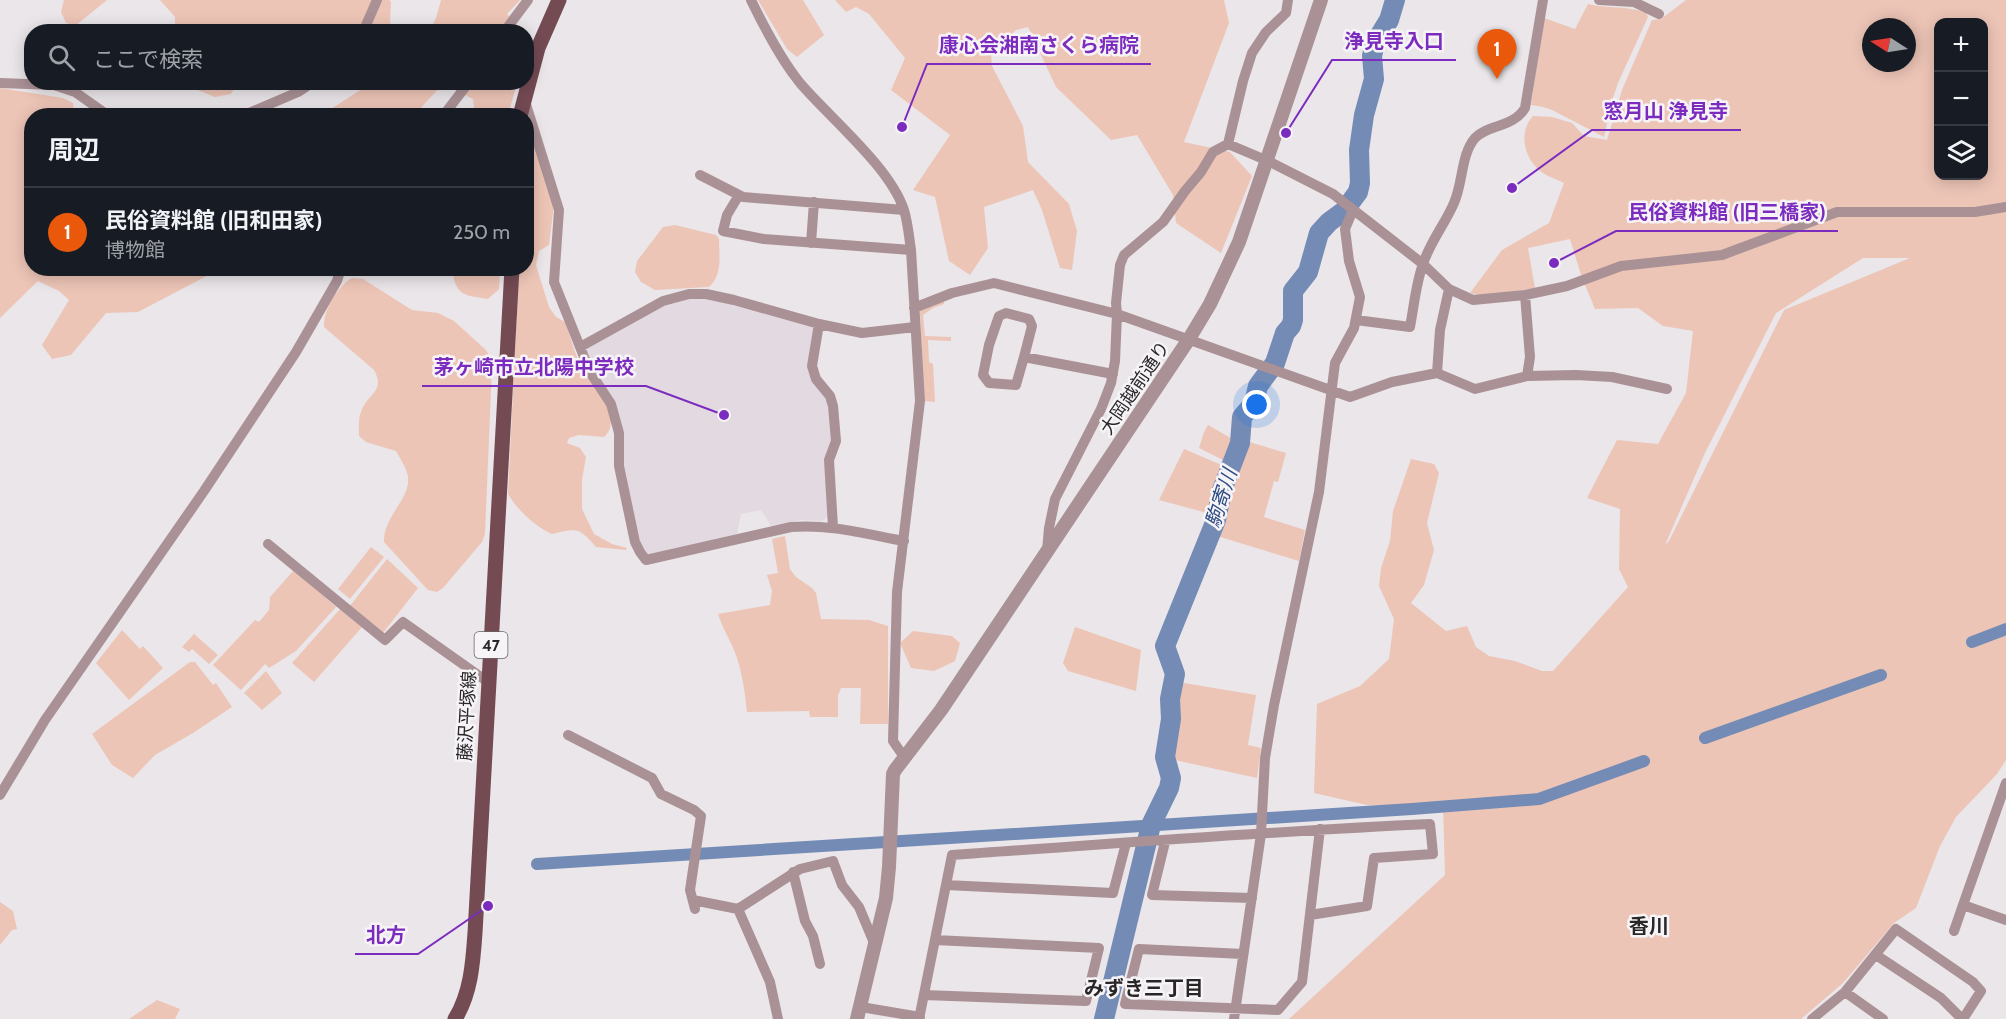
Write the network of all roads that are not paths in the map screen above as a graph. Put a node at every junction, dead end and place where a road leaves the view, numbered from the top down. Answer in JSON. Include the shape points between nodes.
{"nodes":[{"id":1,"x":377,"y":0,"type":"edge"},
{"id":2,"x":528,"y":0,"type":"edge"},
{"id":3,"x":559,"y":0,"type":"edge"},
{"id":4,"x":752,"y":0,"type":"edge"},
{"id":5,"x":1288,"y":0,"type":"edge"},
{"id":6,"x":1321,"y":0,"type":"edge"},
{"id":7,"x":1543,"y":0,"type":"edge"},
{"id":8,"x":1599,"y":0,"type":"edge"},
{"id":9,"x":1659,"y":14,"type":"dead end"},
{"id":10,"x":366,"y":24,"type":"edge"},
{"id":11,"x":510,"y":24,"type":"edge"},
{"id":12,"x":534,"y":62,"type":"edge"},
{"id":13,"x":0,"y":83,"type":"edge"},
{"id":14,"x":24,"y":84,"type":"edge"},
{"id":15,"x":69,"y":90,"type":"edge"},
{"id":16,"x":301,"y":90,"type":"edge"},
{"id":17,"x":463,"y":90,"type":"edge"},
{"id":18,"x":526,"y":90,"type":"edge"},
{"id":19,"x":524,"y":97,"type":"junction"},
{"id":20,"x":98,"y":108,"type":"edge"},
{"id":21,"x":261,"y":108,"type":"edge"},
{"id":22,"x":448,"y":108,"type":"edge"},
{"id":23,"x":522,"y":108,"type":"edge"},
{"id":24,"x":528,"y":108,"type":"edge"},
{"id":25,"x":534,"y":125,"type":"edge"},
{"id":26,"x":1228,"y":144,"type":"junction"},
{"id":27,"x":1268,"y":161,"type":"junction"},
{"id":28,"x":700,"y":175,"type":"dead end"},
{"id":29,"x":739,"y":195,"type":"junction"},
{"id":30,"x":814,"y":202,"type":"junction"},
{"id":31,"x":1350,"y":207,"type":"junction"},
{"id":32,"x":2006,"y":207,"type":"edge"},
{"id":33,"x":904,"y":210,"type":"junction"},
{"id":34,"x":811,"y":243,"type":"junction"},
{"id":35,"x":911,"y":250,"type":"junction"},
{"id":36,"x":1423,"y":264,"type":"junction"},
{"id":37,"x":339,"y":276,"type":"edge"},
{"id":38,"x":512,"y":276,"type":"edge"},
{"id":39,"x":1449,"y":289,"type":"junction"},
{"id":40,"x":1526,"y":295,"type":"junction"},
{"id":41,"x":914,"y":308,"type":"junction"},
{"id":42,"x":1117,"y":314,"type":"junction"},
{"id":43,"x":1356,"y":320,"type":"junction"},
{"id":44,"x":819,"y":324,"type":"junction"},
{"id":45,"x":915,"y":327,"type":"junction"},
{"id":46,"x":1189,"y":339,"type":"junction"},
{"id":47,"x":580,"y":347,"type":"junction"},
{"id":48,"x":1024,"y":357,"type":"junction"},
{"id":49,"x":1437,"y":373,"type":"junction"},
{"id":50,"x":1113,"y":374,"type":"junction"},
{"id":51,"x":1527,"y":376,"type":"junction"},
{"id":52,"x":1667,"y":389,"type":"dead end"},
{"id":53,"x":1333,"y":392,"type":"junction"},
{"id":54,"x":833,"y":527,"type":"junction"},
{"id":55,"x":904,"y":541,"type":"junction"},
{"id":56,"x":268,"y":544,"type":"dead end"},
{"id":57,"x":1047,"y":551,"type":"junction"},
{"id":58,"x":489,"y":681,"type":"junction"},
{"id":59,"x":568,"y":735,"type":"dead end"},
{"id":60,"x":904,"y":757,"type":"junction"},
{"id":61,"x":2006,"y":783,"type":"edge"},
{"id":62,"x":0,"y":795,"type":"edge"},
{"id":63,"x":1320,"y":829,"type":"junction"},
{"id":64,"x":1261,"y":834,"type":"junction"},
{"id":65,"x":1160,"y":842,"type":"junction"},
{"id":66,"x":1131,"y":843,"type":"junction"},
{"id":67,"x":794,"y":872,"type":"junction"},
{"id":68,"x":946,"y":885,"type":"junction"},
{"id":69,"x":1251,"y":898,"type":"junction"},
{"id":70,"x":1963,"y":904,"type":"junction"},
{"id":71,"x":738,"y":909,"type":"junction"},
{"id":72,"x":1310,"y":915,"type":"junction"},
{"id":73,"x":2006,"y":920,"type":"edge"},
{"id":74,"x":1954,"y":931,"type":"dead end"},
{"id":75,"x":935,"y":940,"type":"junction"},
{"id":76,"x":875,"y":945,"type":"junction"},
{"id":77,"x":1244,"y":954,"type":"junction"},
{"id":78,"x":1876,"y":955,"type":"junction"},
{"id":79,"x":820,"y":964,"type":"dead end"},
{"id":80,"x":1845,"y":992,"type":"junction"},
{"id":81,"x":924,"y":995,"type":"junction"},
{"id":82,"x":859,"y":1013,"type":"edge"},
{"id":83,"x":1235,"y":1014,"type":"edge"},
{"id":84,"x":919,"y":1018,"type":"edge"},
{"id":85,"x":455,"y":1019,"type":"edge"},
{"id":86,"x":778,"y":1019,"type":"edge"},
{"id":87,"x":1812,"y":1019,"type":"edge"},
{"id":88,"x":1883,"y":1019,"type":"edge"},
{"id":89,"x":1962,"y":1019,"type":"edge"}],
"edges":[{"from":1,"to":10,"type":"street"},
{"from":2,"to":11,"type":"street"},
{"from":3,"to":12,"type":"main road"},
{"from":4,"to":33,"type":"street","via":[[800,82],[875,164]]},
{"from":5,"to":26,"type":"street","via":[[1286,13],[1252,53]]},
{"from":6,"to":27,"type":"street","name":"大岡越前通り"},
{"from":7,"to":36,"type":"street","via":[[1525,108],[1520,116],[1474,138],[1455,201]]},
{"from":8,"to":9,"type":"street","via":[[1634,2]]},
{"from":13,"to":14,"type":"street"},
{"from":15,"to":20,"type":"street"},
{"from":16,"to":21,"type":"street"},
{"from":17,"to":22,"type":"street"},
{"from":18,"to":19,"type":"main road"},
{"from":19,"to":23,"type":"main road"},
{"from":19,"to":24,"type":"street"},
{"from":25,"to":47,"type":"street","via":[[559,210],[554,282]]},
{"from":26,"to":27,"type":"street"},
{"from":26,"to":42,"type":"street","via":[[1213,152],[1162,222],[1125,254],[1120,265]]},
{"from":27,"to":31,"type":"street","via":[[1315,183]]},
{"from":27,"to":46,"type":"street","name":"大岡越前通り","via":[[1228,268]]},
{"from":28,"to":29,"type":"street"},
{"from":29,"to":30,"type":"street"},
{"from":29,"to":34,"type":"street","via":[[723,231]]},
{"from":30,"to":33,"type":"street"},
{"from":30,"to":34,"type":"street"},
{"from":31,"to":36,"type":"street"},
{"from":31,"to":43,"type":"street","via":[[1345,230],[1359,297]]},
{"from":32,"to":40,"type":"street","via":[[1975,212],[1837,212],[1722,255],[1621,266],[1567,286]]},
{"from":33,"to":35,"type":"street"},
{"from":34,"to":35,"type":"street"},
{"from":35,"to":41,"type":"street"},
{"from":36,"to":39,"type":"street"},
{"from":36,"to":43,"type":"street","via":[[1410,327]]},
{"from":37,"to":62,"type":"street","via":[[296,352],[45,720]]},
{"from":38,"to":58,"type":"main road","name":"藤沢平塚線","number":"47"},
{"from":39,"to":40,"type":"street","via":[[1473,300]]},
{"from":39,"to":49,"type":"street","via":[[1440,330]]},
{"from":40,"to":51,"type":"street","via":[[1530,357]]},
{"from":41,"to":42,"type":"street","via":[[994,283]]},
{"from":41,"to":45,"type":"street"},
{"from":42,"to":46,"type":"street"},
{"from":42,"to":50,"type":"street"},
{"from":43,"to":53,"type":"street","via":[[1335,363]]},
{"from":44,"to":45,"type":"street","via":[[862,333]]},
{"from":44,"to":47,"type":"street","via":[[734,300],[689,294],[663,301]]},
{"from":44,"to":54,"type":"street","via":[[812,366],[833,405],[836,441],[829,460]]},
{"from":45,"to":55,"type":"street","via":[[920,401]]},
{"from":46,"to":53,"type":"street"},
{"from":46,"to":57,"type":"street","name":"大岡越前通り"},
{"from":47,"to":54,"type":"street","via":[[590,372],[611,404],[635,542],[646,560],[791,528]]},
{"from":48,"to":48,"type":"street","via":[[1032,326],[1029,319],[1006,313],[999,316],[983,375],[988,383],[1016,385]]},
{"from":48,"to":50,"type":"street"},
{"from":49,"to":51,"type":"street","via":[[1475,389]]},
{"from":49,"to":53,"type":"street","via":[[1392,382],[1350,397]]},
{"from":50,"to":57,"type":"street","via":[[1101,409],[1056,499]]},
{"from":51,"to":52,"type":"street","via":[[1612,377]]},
{"from":53,"to":64,"type":"street","via":[[1319,492],[1265,758]]},
{"from":54,"to":55,"type":"street"},
{"from":55,"to":60,"type":"street","via":[[895,620],[893,741]]},
{"from":56,"to":58,"type":"street","via":[[385,640],[403,622]]},
{"from":57,"to":60,"type":"street","name":"大岡越前通り","via":[[941,710]]},
{"from":58,"to":85,"type":"main road","name":"藤沢平塚線","number":"47","via":[[473,956],[467,992]]},
{"from":59,"to":71,"type":"street","via":[[652,778],[661,794],[701,816],[690,890],[694,904]]},
{"from":60,"to":76,"type":"street","name":"大岡越前通り","via":[[893,774],[886,898]]},
{"from":61,"to":70,"type":"street"},
{"from":63,"to":64,"type":"street"},
{"from":63,"to":72,"type":"street"},
{"from":63,"to":72,"type":"street","via":[[1430,824],[1433,854],[1374,858],[1367,906]]},
{"from":64,"to":65,"type":"street"},
{"from":64,"to":69,"type":"street"},
{"from":65,"to":66,"type":"street"},
{"from":65,"to":69,"type":"street","via":[[1152,895]]},
{"from":66,"to":68,"type":"street","via":[[952,855]]},
{"from":66,"to":68,"type":"street","via":[[1113,893]]},
{"from":67,"to":71,"type":"street"},
{"from":67,"to":76,"type":"street","via":[[833,861]]},
{"from":67,"to":79,"type":"street"},
{"from":68,"to":75,"type":"street"},
{"from":69,"to":77,"type":"street"},
{"from":70,"to":73,"type":"street"},
{"from":70,"to":74,"type":"street"},
{"from":71,"to":86,"type":"street","via":[[770,982]]},
{"from":72,"to":83,"type":"street","via":[[1302,982],[1278,1010]]},
{"from":75,"to":81,"type":"street"},
{"from":75,"to":81,"type":"street","via":[[1099,948],[1086,1000]]},
{"from":76,"to":82,"type":"street","name":"大岡越前通り"},
{"from":77,"to":83,"type":"street"},
{"from":77,"to":83,"type":"street","via":[[1139,949],[1125,1004]]},
{"from":78,"to":80,"type":"street"},
{"from":78,"to":89,"type":"street","via":[[1941,998]]},
{"from":78,"to":89,"type":"street","via":[[1896,929],[1972,982],[1981,991]]},
{"from":80,"to":87,"type":"street"},
{"from":80,"to":88,"type":"street"},
{"from":81,"to":84,"type":"street"},
{"from":82,"to":84,"type":"street"}]}
